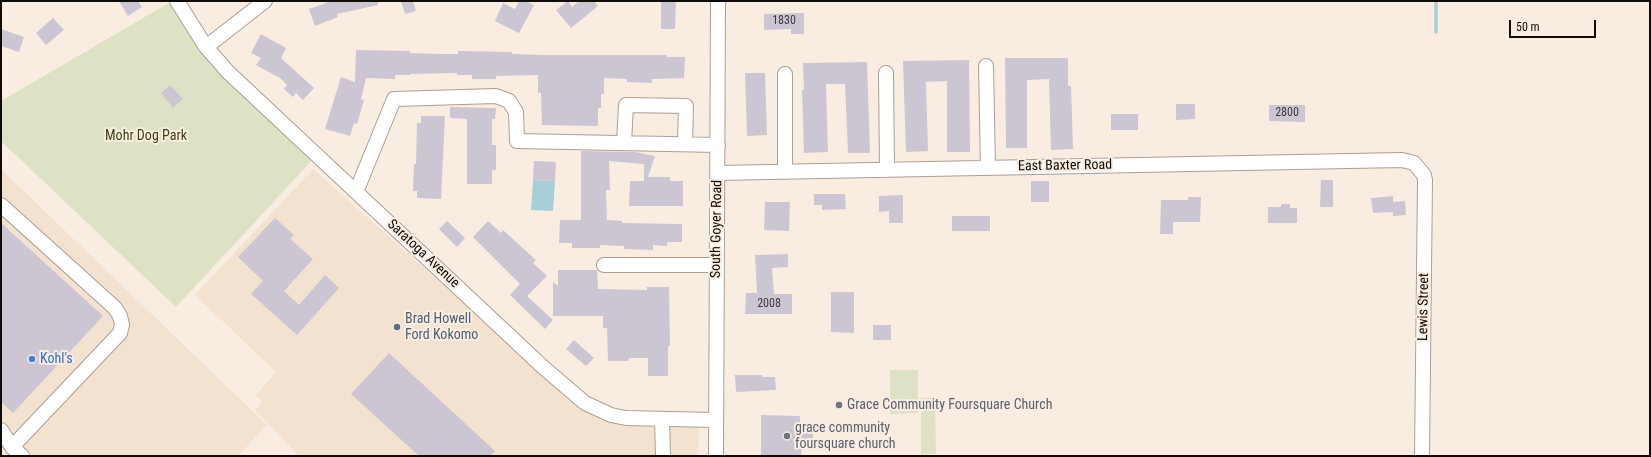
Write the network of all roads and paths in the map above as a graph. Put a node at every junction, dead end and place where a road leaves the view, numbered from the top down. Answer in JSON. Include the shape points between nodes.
{"nodes":[{"id":1,"x":178,"y":1,"type":"edge"},
{"id":2,"x":265,"y":1,"type":"edge"},
{"id":3,"x":718,"y":1,"type":"edge"},
{"id":4,"x":206,"y":47,"type":"junction"},
{"id":5,"x":986,"y":66,"type":"dead end"},
{"id":6,"x":886,"y":73,"type":"dead end"},
{"id":7,"x":785,"y":74,"type":"dead end"},
{"id":8,"x":624,"y":143,"type":"junction"},
{"id":9,"x":685,"y":144,"type":"junction"},
{"id":10,"x":718,"y":145,"type":"junction"},
{"id":11,"x":1412,"y":163,"type":"joint"},
{"id":12,"x":988,"y":168,"type":"junction"},
{"id":13,"x":887,"y":170,"type":"junction"},
{"id":14,"x":785,"y":172,"type":"junction"},
{"id":15,"x":717,"y":173,"type":"junction"},
{"id":16,"x":356,"y":192,"type":"junction"},
{"id":17,"x":1,"y":205,"type":"edge"},
{"id":18,"x":604,"y":265,"type":"dead end"},
{"id":19,"x":717,"y":265,"type":"junction"},
{"id":20,"x":662,"y":419,"type":"junction"},
{"id":21,"x":715,"y":420,"type":"junction"},
{"id":22,"x":1,"y":430,"type":"edge"},
{"id":23,"x":17,"y":451,"type":"edge"},
{"id":24,"x":663,"y":456,"type":"edge"},
{"id":25,"x":716,"y":456,"type":"edge"},
{"id":26,"x":1422,"y":456,"type":"edge"}],
"edges":[{"from":1,"to":4,"type":"street","name":"Saratoga Avenue"},
{"from":2,"to":4,"type":"street"},
{"from":3,"to":10,"type":"street","name":"South Goyer Road"},
{"from":4,"to":16,"type":"street","name":"Saratoga Avenue","via":[[228,72]]},
{"from":5,"to":12,"type":"street"},
{"from":6,"to":13,"type":"street"},
{"from":7,"to":14,"type":"street"},
{"from":8,"to":9,"type":"street"},
{"from":8,"to":9,"type":"street","via":[[626,105],[686,106]]},
{"from":8,"to":16,"type":"street","via":[[517,141],[516,112],[509,101],[496,96],[394,99]]},
{"from":9,"to":10,"type":"street"},
{"from":10,"to":15,"type":"street","name":"South Goyer Road"},
{"from":11,"to":12,"type":"street","name":"East Baxter Road","via":[[1402,160]]},
{"from":11,"to":26,"type":"street","name":"Lewis Street","via":[[1424,175],[1425,180]]},
{"from":12,"to":13,"type":"street","name":"East Baxter Road"},
{"from":13,"to":14,"type":"street","name":"East Baxter Road"},
{"from":14,"to":15,"type":"street","name":"East Baxter Road"},
{"from":15,"to":19,"type":"street","name":"South Goyer Road"},
{"from":16,"to":20,"type":"street","name":"Saratoga Avenue","via":[[544,368],[585,403],[611,415]]},
{"from":17,"to":23,"type":"street","via":[[115,308],[122,325],[120,333]]},
{"from":18,"to":19,"type":"street"},
{"from":19,"to":21,"type":"street","name":"South Goyer Road"},
{"from":20,"to":21,"type":"street","name":"Saratoga Avenue"},
{"from":20,"to":24,"type":"street"},
{"from":21,"to":25,"type":"street","name":"South Goyer Road"},
{"from":22,"to":23,"type":"street"}]}
